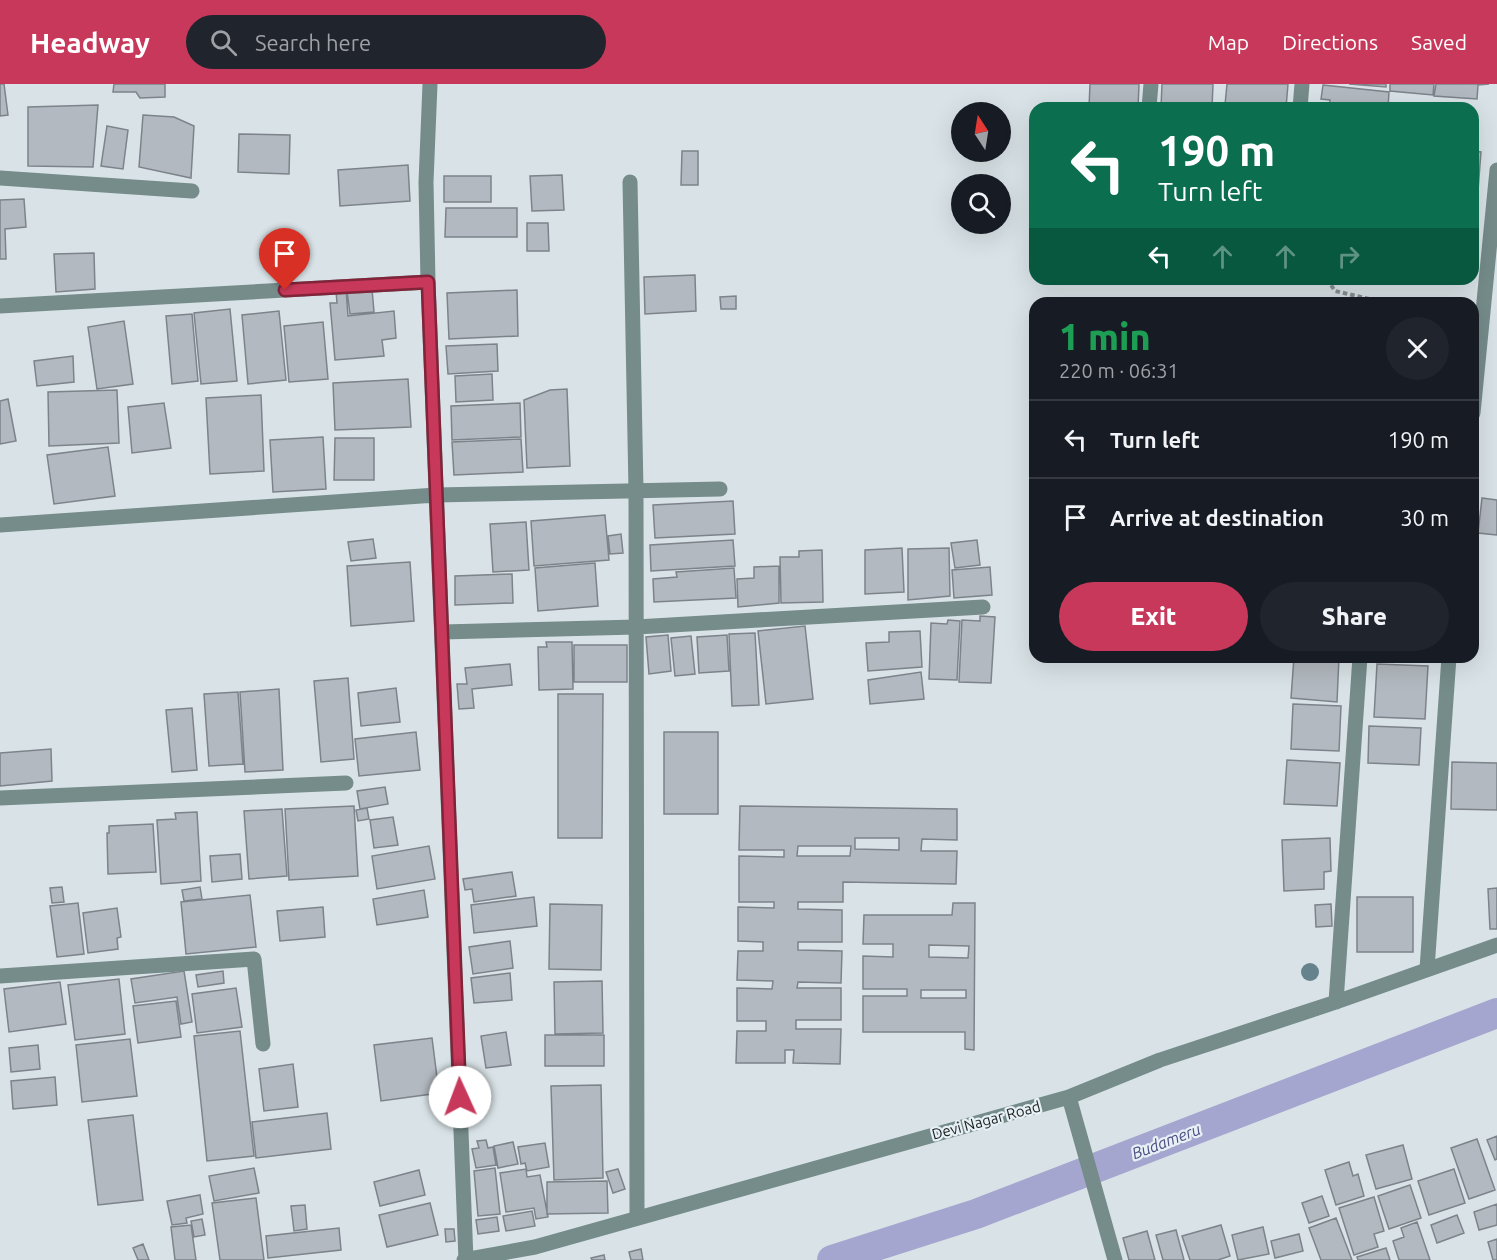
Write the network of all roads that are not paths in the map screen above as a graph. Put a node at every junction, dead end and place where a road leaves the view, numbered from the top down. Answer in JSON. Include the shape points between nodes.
{"nodes":[{"id":1,"x":430,"y":84,"type":"edge"},
{"id":2,"x":1151,"y":84,"type":"edge"},
{"id":3,"x":1302,"y":84,"type":"edge"},
{"id":4,"x":1150,"y":102,"type":"edge"},
{"id":5,"x":1300,"y":102,"type":"edge"},
{"id":6,"x":1497,"y":170,"type":"edge"},
{"id":7,"x":0,"y":178,"type":"edge"},
{"id":8,"x":630,"y":182,"type":"dead end"},
{"id":9,"x":192,"y":191,"type":"dead end"},
{"id":10,"x":428,"y":282,"type":"junction"},
{"id":11,"x":0,"y":306,"type":"edge"},
{"id":12,"x":1479,"y":352,"type":"edge"},
{"id":13,"x":720,"y":489,"type":"dead end"},
{"id":14,"x":636,"y":490,"type":"junction"},
{"id":15,"x":436,"y":495,"type":"junction"},
{"id":16,"x":0,"y":525,"type":"edge"},
{"id":17,"x":983,"y":607,"type":"dead end"},
{"id":18,"x":636,"y":627,"type":"junction"},
{"id":19,"x":442,"y":632,"type":"junction"},
{"id":20,"x":1360,"y":663,"type":"edge"},
{"id":21,"x":1449,"y":663,"type":"edge"},
{"id":22,"x":346,"y":783,"type":"dead end"},
{"id":23,"x":0,"y":798,"type":"edge"},
{"id":24,"x":1497,"y":945,"type":"edge"},
{"id":25,"x":1427,"y":969,"type":"junction"},
{"id":26,"x":0,"y":976,"type":"edge"},
{"id":27,"x":1336,"y":1002,"type":"junction"},
{"id":28,"x":263,"y":1044,"type":"dead end"},
{"id":29,"x":1069,"y":1097,"type":"junction"},
{"id":30,"x":637,"y":1216,"type":"junction"},
{"id":31,"x":1114,"y":1256,"type":"edge"},
{"id":32,"x":465,"y":1260,"type":"edge"}],
"edges":[{"from":1,"to":10,"type":"street","via":[[426,182]]},
{"from":2,"to":4,"type":"street"},
{"from":3,"to":5,"type":"street"},
{"from":6,"to":12,"type":"street"},
{"from":7,"to":9,"type":"street"},
{"from":8,"to":14,"type":"street"},
{"from":10,"to":11,"type":"street"},
{"from":10,"to":15,"type":"street"},
{"from":13,"to":14,"type":"street"},
{"from":14,"to":15,"type":"street"},
{"from":14,"to":18,"type":"street"},
{"from":15,"to":16,"type":"street"},
{"from":15,"to":19,"type":"street"},
{"from":17,"to":18,"type":"street"},
{"from":18,"to":19,"type":"street"},
{"from":18,"to":30,"type":"street"},
{"from":19,"to":32,"type":"street"},
{"from":20,"to":27,"type":"street"},
{"from":21,"to":25,"type":"street"},
{"from":22,"to":23,"type":"street"},
{"from":24,"to":25,"type":"street","name":"Devi Nagar Road"},
{"from":25,"to":27,"type":"street","name":"Devi Nagar Road"},
{"from":26,"to":28,"type":"street","via":[[254,959]]},
{"from":27,"to":29,"type":"street","name":"Devi Nagar Road","via":[[1160,1060]]},
{"from":29,"to":30,"type":"street","name":"Devi Nagar Road"},
{"from":29,"to":31,"type":"street"},
{"from":30,"to":32,"type":"street","name":"Devi Nagar Road","via":[[534,1247]]}]}
